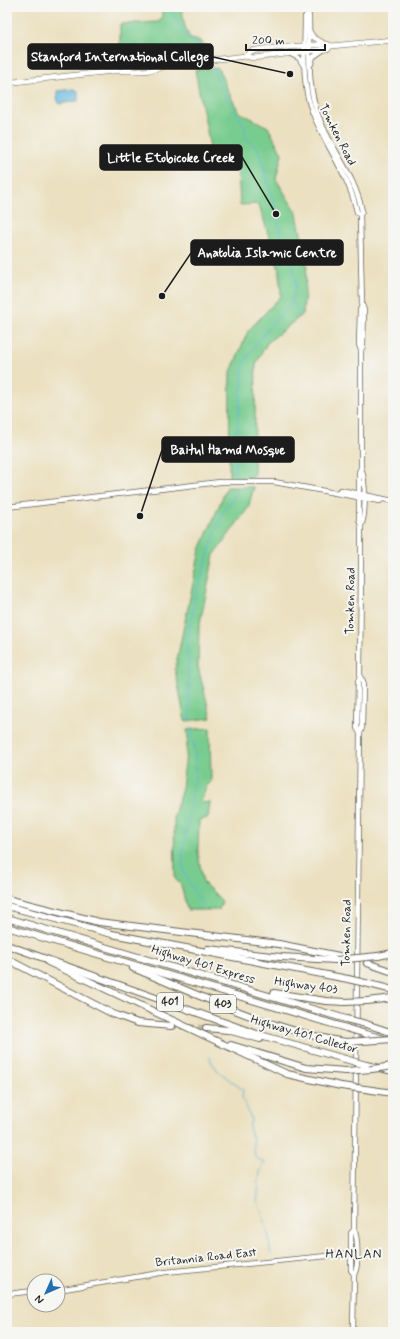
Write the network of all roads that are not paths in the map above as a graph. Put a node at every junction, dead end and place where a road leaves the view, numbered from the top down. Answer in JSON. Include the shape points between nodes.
{"nodes":[{"id":1,"x":307,"y":7,"type":"edge"},
{"id":2,"x":308,"y":14,"type":"junction"},
{"id":3,"x":310,"y":31,"type":"junction"},
{"id":4,"x":393,"y":40,"type":"edge"},
{"id":5,"x":307,"y":45,"type":"junction"},
{"id":6,"x":324,"y":47,"type":"junction"},
{"id":7,"x":307,"y":51,"type":"junction"},
{"id":8,"x":289,"y":53,"type":"junction"},
{"id":9,"x":246,"y":56,"type":"junction"},
{"id":10,"x":307,"y":67,"type":"junction"},
{"id":11,"x":7,"y":79,"type":"edge"},
{"id":12,"x":14,"y":82,"type":"junction"},
{"id":13,"x":7,"y":86,"type":"edge"},
{"id":14,"x":361,"y":496,"type":"junction"},
{"id":15,"x":393,"y":501,"type":"edge"},
{"id":16,"x":7,"y":507,"type":"edge"},
{"id":17,"x":7,"y":899,"type":"edge"},
{"id":18,"x":7,"y":906,"type":"edge"},
{"id":19,"x":7,"y":918,"type":"edge"},
{"id":20,"x":7,"y":927,"type":"edge"},
{"id":21,"x":7,"y":945,"type":"edge"},
{"id":22,"x":170,"y":945,"type":"junction"},
{"id":23,"x":31,"y":953,"type":"junction"},
{"id":24,"x":393,"y":953,"type":"edge"},
{"id":25,"x":102,"y":955,"type":"junction"},
{"id":26,"x":7,"y":959,"type":"edge"},
{"id":27,"x":393,"y":972,"type":"edge"},
{"id":28,"x":217,"y":980,"type":"junction"},
{"id":29,"x":393,"y":990,"type":"edge"},
{"id":30,"x":393,"y":998,"type":"edge"},
{"id":31,"x":171,"y":1026,"type":"tunnel mouth"},
{"id":32,"x":206,"y":1028,"type":"tunnel mouth"},
{"id":33,"x":393,"y":1033,"type":"edge"},
{"id":34,"x":207,"y":1037,"type":"junction"},
{"id":35,"x":393,"y":1041,"type":"edge"},
{"id":36,"x":310,"y":1050,"type":"junction"},
{"id":37,"x":393,"y":1066,"type":"edge"},
{"id":38,"x":393,"y":1071,"type":"edge"},
{"id":39,"x":393,"y":1093,"type":"edge"},
{"id":40,"x":354,"y":1230,"type":"junction"},
{"id":41,"x":357,"y":1253,"type":"junction"},
{"id":42,"x":351,"y":1254,"type":"junction"},
{"id":43,"x":354,"y":1274,"type":"junction"},
{"id":44,"x":66,"y":1289,"type":"edge"},
{"id":45,"x":26,"y":1292,"type":"edge"},
{"id":46,"x":7,"y":1294,"type":"edge"},
{"id":47,"x":353,"y":1332,"type":"edge"}],
"edges":[{"from":1,"to":2,"type":"main road","name":"Tomken Road"},
{"from":2,"to":3,"type":"main road","name":"Tomken Road"},
{"from":2,"to":5,"type":"main road","name":"Tomken Road","via":[[305,17]]},
{"from":3,"to":5,"type":"main road","name":"Tomken Road"},
{"from":3,"to":6,"type":"main road"},
{"from":4,"to":6,"type":"main road"},
{"from":5,"to":6,"type":"main road"},
{"from":5,"to":7,"type":"main road","name":"Tomken Road"},
{"from":5,"to":9,"type":"main road","via":[[251,51]]},
{"from":6,"to":7,"type":"main road"},
{"from":6,"to":10,"type":"main road"},
{"from":7,"to":8,"type":"main road"},
{"from":7,"to":10,"type":"main road","name":"Tomken Road"},
{"from":8,"to":9,"type":"main road","via":[[253,58]]},
{"from":8,"to":10,"type":"main road","via":[[300,58]]},
{"from":9,"to":12,"type":"main road","via":[[166,66],[160,63],[129,66],[124,70]]},
{"from":10,"to":14,"type":"main road","name":"Tomken Road","via":[[316,110],[355,184],[362,211],[360,215],[364,310],[361,350]]},
{"from":11,"to":12,"type":"main road"},
{"from":12,"to":13,"type":"main road"},
{"from":14,"to":15,"type":"main road"},
{"from":14,"to":16,"type":"main road","via":[[341,495],[338,492],[269,482],[220,482]]},
{"from":14,"to":40,"type":"main road","name":"Tomken Road","via":[[363,520],[360,526],[358,681],[360,733]]},
{"from":17,"to":27,"type":"highway","bridge":true,"via":[[99,922],[279,944],[344,957]]},
{"from":18,"to":22,"type":"highway","via":[[112,934]]},
{"from":19,"to":28,"type":"highway","name":"Highway 401 Express"},
{"from":20,"to":25,"type":"highway","name":"Highway 401 Express","number":"401"},
{"from":21,"to":23,"type":"highway","name":"Highway 401 Collector","number":"401"},
{"from":22,"to":24,"type":"highway","bridge":true,"via":[[336,960]]},
{"from":22,"to":29,"type":"highway","bridge":true},
{"from":23,"to":34,"type":"highway","via":[[70,974]]},
{"from":23,"to":36,"type":"highway","name":"Highway 401 Collector","number":"401","via":[[257,1034]]},
{"from":25,"to":35,"type":"highway","name":"Highway 401 Express","number":"401","bridge":true},
{"from":25,"to":35,"type":"highway","number":"403","bridge":true,"via":[[304,1034],[346,1042]]},
{"from":26,"to":31,"type":"highway","via":[[113,1014],[138,1023]]},
{"from":28,"to":30,"type":"highway","name":"Highway 403","number":"403","bridge":true,"via":[[279,995],[326,1001]]},
{"from":28,"to":33,"type":"highway","name":"Highway 401 Express","bridge":true},
{"from":32,"to":36,"type":"highway","via":[[228,1030],[299,1050]]},
{"from":34,"to":37,"type":"highway","bridge":true,"via":[[306,1068],[346,1071]]},
{"from":34,"to":39,"type":"highway","bridge":true,"via":[[287,1074],[341,1086]]},
{"from":36,"to":38,"type":"highway","name":"Highway 401 Collector","number":"401","bridge":true},
{"from":40,"to":41,"type":"main road","name":"Tomken Road","via":[[357,1234]]},
{"from":40,"to":42,"type":"main road","name":"Tomken Road","via":[[351,1233]]},
{"from":41,"to":42,"type":"main road","name":"Britannia Road East"},
{"from":41,"to":43,"type":"main road","name":"Tomken Road"},
{"from":42,"to":43,"type":"main road","name":"Tomken Road","via":[[350,1270]]},
{"from":42,"to":44,"type":"main road","name":"Britannia Road East","via":[[143,1275]]},
{"from":43,"to":47,"type":"main road","name":"Tomken Road"},
{"from":45,"to":46,"type":"main road"}]}
